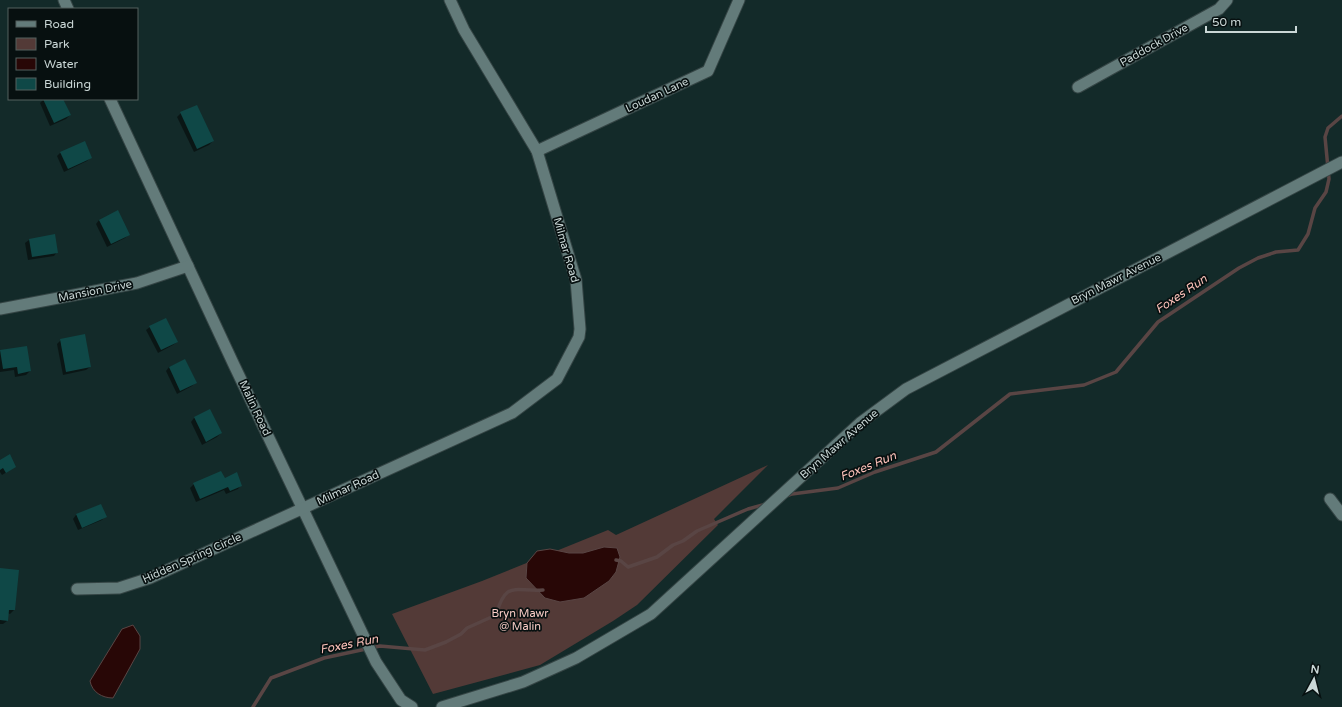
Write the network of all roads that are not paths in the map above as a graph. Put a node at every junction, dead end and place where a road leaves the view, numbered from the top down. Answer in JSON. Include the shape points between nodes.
{"nodes":[{"id":1,"x":450,"y":0,"type":"edge"},
{"id":2,"x":739,"y":0,"type":"edge"},
{"id":3,"x":1228,"y":0,"type":"edge"},
{"id":4,"x":1078,"y":87,"type":"dead end"},
{"id":5,"x":110,"y":100,"type":"edge"},
{"id":6,"x":537,"y":152,"type":"junction"},
{"id":7,"x":1342,"y":162,"type":"edge"},
{"id":8,"x":188,"y":266,"type":"junction"},
{"id":9,"x":0,"y":309,"type":"edge"},
{"id":10,"x":1330,"y":499,"type":"dead end"},
{"id":11,"x":303,"y":509,"type":"junction"},
{"id":12,"x":1342,"y":515,"type":"edge"},
{"id":13,"x":77,"y":589,"type":"dead end"},
{"id":14,"x":412,"y":707,"type":"edge"},
{"id":15,"x":442,"y":707,"type":"edge"}],
"edges":[{"from":1,"to":6,"type":"street","name":"Milmar Road","via":[[464,30]]},
{"from":2,"to":6,"type":"street","name":"Loudan Lane","via":[[708,70]]},
{"from":3,"to":4,"type":"street","name":"Paddock Drive","via":[[1219,9]]},
{"from":5,"to":8,"type":"street","name":"Malin Road"},
{"from":6,"to":11,"type":"street","name":"Milmar Road","via":[[576,280],[579,337],[557,379],[512,413]]},
{"from":7,"to":15,"type":"street","name":"Bryn Mawr Avenue","via":[[906,389],[860,423],[651,614],[576,658],[523,682]]},
{"from":8,"to":9,"type":"street","name":"Mansion Drive","via":[[137,283]]},
{"from":8,"to":11,"type":"street","name":"Malin Road"},
{"from":10,"to":12,"type":"street"},
{"from":11,"to":13,"type":"street","name":"Hidden Spring Circle","via":[[150,578],[119,588]]},
{"from":11,"to":14,"type":"street","name":"Malin Road","via":[[373,656],[400,700]]}]}
